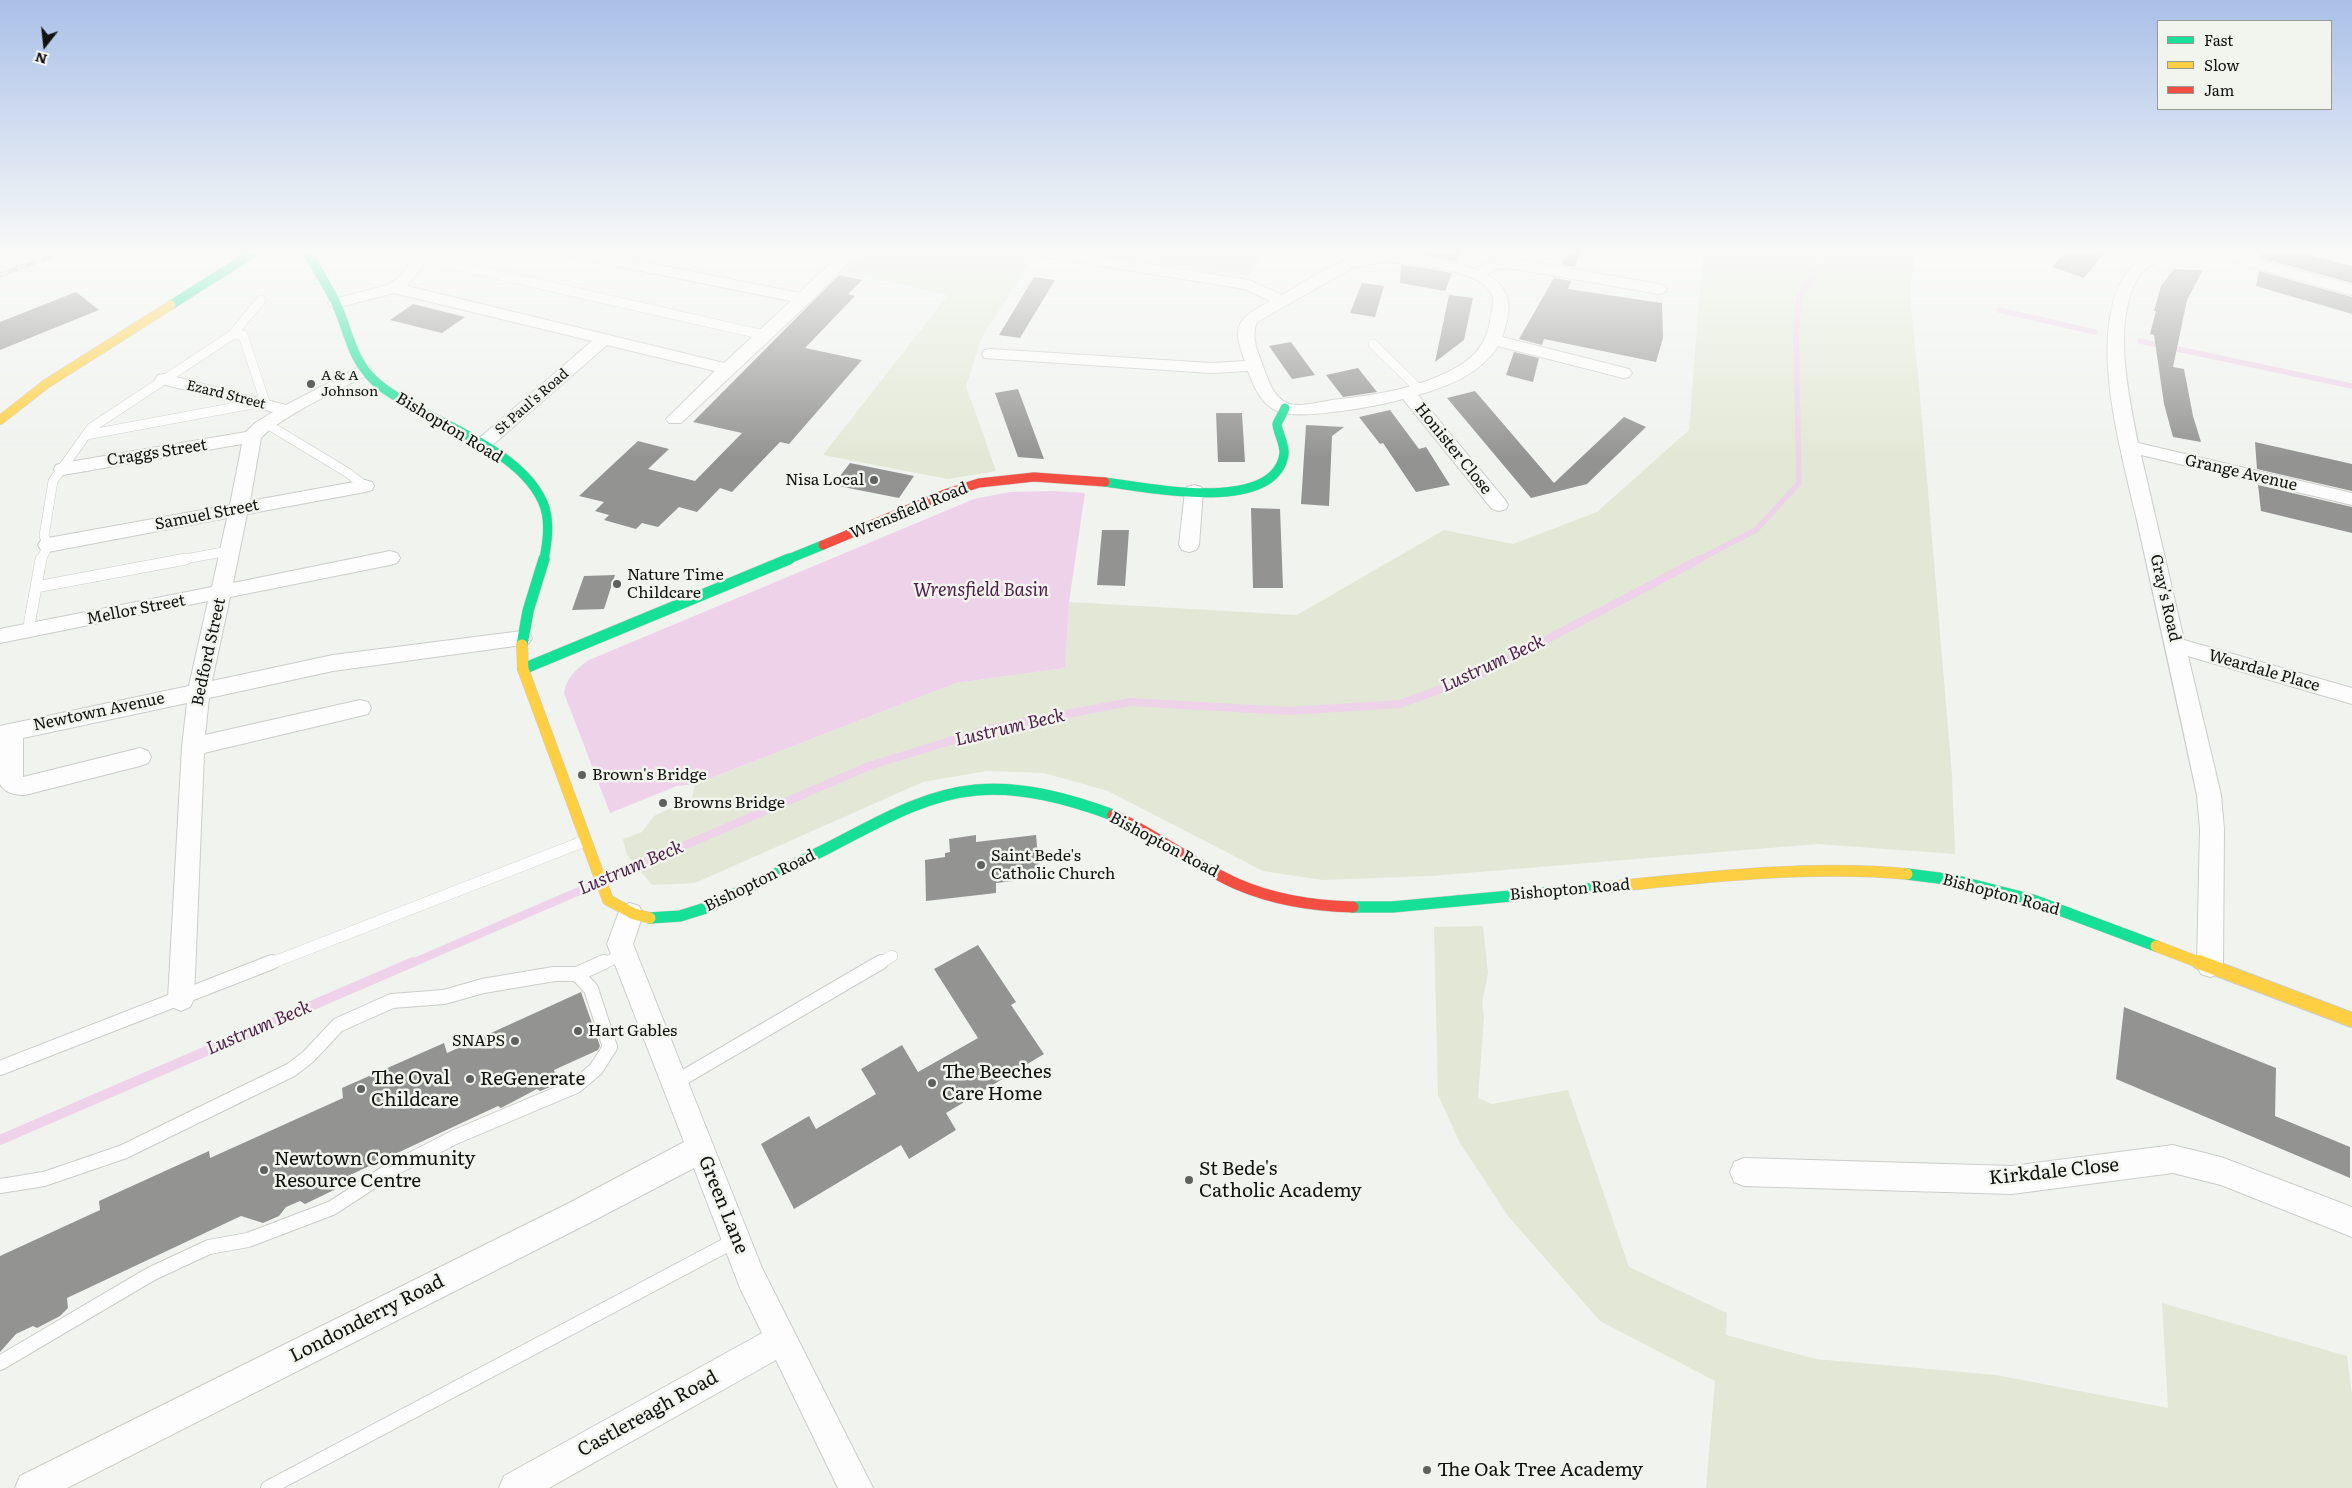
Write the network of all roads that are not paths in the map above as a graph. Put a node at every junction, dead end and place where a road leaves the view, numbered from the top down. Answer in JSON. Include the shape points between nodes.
{"nodes":[{"id":1,"x":148,"y":319,"type":"edge"},
{"id":2,"x":244,"y":319,"type":"edge"},
{"id":3,"x":343,"y":319,"type":"edge"},
{"id":4,"x":521,"y":319,"type":"edge"},
{"id":5,"x":700,"y":319,"type":"edge"},
{"id":6,"x":781,"y":319,"type":"edge"},
{"id":7,"x":1253,"y":319,"type":"edge"},
{"id":8,"x":1498,"y":319,"type":"edge"},
{"id":9,"x":2119,"y":319,"type":"edge"},
{"id":10,"x":232,"y":334,"type":"junction"},
{"id":11,"x":764,"y":335,"type":"junction"},
{"id":12,"x":604,"y":340,"type":"junction"},
{"id":13,"x":1494,"y":340,"type":"junction"},
{"id":14,"x":1373,"y":344,"type":"dead end"},
{"id":15,"x":990,"y":353,"type":"dead end"},
{"id":16,"x":1255,"y":366,"type":"junction"},
{"id":17,"x":726,"y":369,"type":"junction"},
{"id":18,"x":363,"y":370,"type":"junction"},
{"id":19,"x":1623,"y":373,"type":"dead end"},
{"id":20,"x":164,"y":380,"type":"junction"},
{"id":21,"x":1413,"y":391,"type":"junction"},
{"id":22,"x":1285,"y":408,"type":"junction"},
{"id":23,"x":261,"y":417,"type":"junction"},
{"id":24,"x":675,"y":419,"type":"dead end"},
{"id":25,"x":0,"y":420,"type":"edge"},
{"id":26,"x":85,"y":434,"type":"junction"},
{"id":27,"x":482,"y":445,"type":"junction"},
{"id":28,"x":2130,"y":447,"type":"junction"},
{"id":29,"x":63,"y":469,"type":"junction"},
{"id":30,"x":366,"y":486,"type":"joint"},
{"id":31,"x":1194,"y":491,"type":"junction"},
{"id":32,"x":2352,"y":499,"type":"edge"},
{"id":33,"x":1499,"y":505,"type":"dead end"},
{"id":34,"x":239,"y":508,"type":"junction"},
{"id":35,"x":48,"y":545,"type":"junction"},
{"id":36,"x":1189,"y":545,"type":"dead end"},
{"id":37,"x":229,"y":550,"type":"junction"},
{"id":38,"x":390,"y":558,"type":"dead end"},
{"id":39,"x":36,"y":587,"type":"junction"},
{"id":40,"x":221,"y":593,"type":"junction"},
{"id":41,"x":28,"y":631,"type":"junction"},
{"id":42,"x":0,"y":636,"type":"edge"},
{"id":43,"x":522,"y":638,"type":"junction"},
{"id":44,"x":2176,"y":645,"type":"junction"},
{"id":45,"x":523,"y":669,"type":"junction"},
{"id":46,"x":199,"y":690,"type":"junction"},
{"id":47,"x":2352,"y":696,"type":"edge"},
{"id":48,"x":360,"y":708,"type":"dead end"},
{"id":49,"x":6,"y":733,"type":"edge"},
{"id":50,"x":193,"y":747,"type":"junction"},
{"id":51,"x":140,"y":757,"type":"dead end"},
{"id":52,"x":585,"y":841,"type":"junction"},
{"id":53,"x":619,"y":907,"type":"junction"},
{"id":54,"x":624,"y":954,"type":"junction"},
{"id":55,"x":892,"y":956,"type":"dead end"},
{"id":56,"x":2210,"y":966,"type":"junction"},
{"id":57,"x":577,"y":974,"type":"junction"},
{"id":58,"x":181,"y":999,"type":"junction"},
{"id":59,"x":2352,"y":1020,"type":"edge"},
{"id":60,"x":0,"y":1068,"type":"edge"},
{"id":61,"x":674,"y":1082,"type":"junction"},
{"id":62,"x":700,"y":1149,"type":"junction"},
{"id":63,"x":1744,"y":1172,"type":"dead end"},
{"id":64,"x":0,"y":1186,"type":"edge"},
{"id":65,"x":2352,"y":1222,"type":"edge"},
{"id":66,"x":736,"y":1240,"type":"junction"},
{"id":67,"x":781,"y":1340,"type":"junction"},
{"id":68,"x":0,"y":1363,"type":"edge"},
{"id":69,"x":32,"y":1488,"type":"edge"},
{"id":70,"x":268,"y":1488,"type":"edge"},
{"id":71,"x":516,"y":1488,"type":"edge"},
{"id":72,"x":856,"y":1488,"type":"edge"}],
"edges":[{"from":1,"to":25,"type":"street","via":[[46,384]]},
{"from":2,"to":10,"type":"lane"},
{"from":3,"to":18,"type":"street","name":"Bishopton Road"},
{"from":4,"to":12,"type":"street"},
{"from":5,"to":11,"type":"lane"},
{"from":6,"to":11,"type":"street"},
{"from":7,"to":16,"type":"street","via":[[1246,327],[1245,337]]},
{"from":8,"to":13,"type":"street"},
{"from":9,"to":28,"type":"street","name":"Gray's Road","via":[[2119,390]]},
{"from":10,"to":20,"type":"lane"},
{"from":10,"to":23,"type":"lane","via":[[243,335]]},
{"from":11,"to":17,"type":"street"},
{"from":12,"to":17,"type":"street"},
{"from":12,"to":27,"type":"street","name":"St Paul's Road"},
{"from":13,"to":19,"type":"street"},
{"from":13,"to":21,"type":"street","via":[[1483,355],[1459,374]]},
{"from":14,"to":21,"type":"lane"},
{"from":15,"to":16,"type":"street","via":[[1211,368]]},
{"from":16,"to":22,"type":"street","via":[[1264,393]]},
{"from":17,"to":24,"type":"street"},
{"from":18,"to":23,"type":"street","via":[[288,411]]},
{"from":18,"to":27,"type":"street","name":"Bishopton Road","via":[[376,384]]},
{"from":20,"to":23,"type":"street","name":"Ezard Street"},
{"from":20,"to":26,"type":"lane"},
{"from":21,"to":22,"type":"street","via":[[1366,401]]},
{"from":21,"to":33,"type":"street","name":"Honister Close"},
{"from":22,"to":31,"type":"street","name":"Wrensfield Road","via":[[1277,424],[1283,457],[1271,477],[1248,489]]},
{"from":23,"to":26,"type":"lane"},
{"from":23,"to":29,"type":"street","name":"Craggs Street"},
{"from":23,"to":30,"type":"lane"},
{"from":23,"to":34,"type":"street","name":"Bedford Street"},
{"from":26,"to":29,"type":"lane"},
{"from":27,"to":43,"type":"street","name":"Bishopton Road","via":[[530,480],[545,504],[550,539]]},
{"from":28,"to":32,"type":"street","name":"Grange Avenue"},
{"from":28,"to":44,"type":"street","name":"Gray's Road"},
{"from":29,"to":35,"type":"lane","via":[[53,481],[44,536]]},
{"from":30,"to":34,"type":"street","name":"Samuel Street"},
{"from":31,"to":36,"type":"street"},
{"from":31,"to":45,"type":"street","name":"Wrensfield Road","via":[[1058,477],[1007,478],[979,483],[945,494]]},
{"from":34,"to":35,"type":"street","name":"Samuel Street"},
{"from":34,"to":37,"type":"street","name":"Bedford Street"},
{"from":35,"to":39,"type":"lane","via":[[42,556]]},
{"from":37,"to":39,"type":"lane"},
{"from":37,"to":40,"type":"street","name":"Bedford Street"},
{"from":38,"to":40,"type":"street","name":"Mellor Street"},
{"from":39,"to":41,"type":"lane"},
{"from":40,"to":41,"type":"street","name":"Mellor Street"},
{"from":40,"to":46,"type":"street","name":"Bedford Street"},
{"from":41,"to":42,"type":"street","name":"Mellor Street"},
{"from":43,"to":45,"type":"street","name":"Bishopton Road"},
{"from":43,"to":46,"type":"street","name":"Newtown Avenue","via":[[325,664]]},
{"from":44,"to":47,"type":"street","name":"Weardale Place"},
{"from":44,"to":56,"type":"street","name":"Gray's Road","via":[[2209,795],[2212,829]]},
{"from":45,"to":52,"type":"street","name":"Bishopton Road"},
{"from":46,"to":49,"type":"street","name":"Newtown Avenue"},
{"from":46,"to":50,"type":"street","name":"Bedford Street"},
{"from":48,"to":50,"type":"street"},
{"from":49,"to":51,"type":"street","via":[[11,783],[17,786]]},
{"from":50,"to":58,"type":"street","name":"Bedford Street"},
{"from":52,"to":53,"type":"street","name":"Bishopton Road","via":[[594,865]]},
{"from":52,"to":58,"type":"lane"},
{"from":53,"to":54,"type":"street","name":"Green Lane","via":[[620,944]]},
{"from":53,"to":56,"type":"street","name":"Bishopton Road","via":[[654,920],[679,918],[709,907],[912,806],[962,791],[1004,789],[1050,795],[1090,807],[1134,825],[1221,876],[1272,897],[1330,909],[1392,907],[1785,870],[1881,871],[1954,880],[2033,900]]},
{"from":54,"to":57,"type":"lane"},
{"from":54,"to":61,"type":"street","name":"Green Lane"},
{"from":55,"to":61,"type":"lane"},
{"from":56,"to":59,"type":"street","name":"Bishopton Road"},
{"from":57,"to":64,"type":"lane","via":[[554,974],[483,986],[444,997],[392,1002],[338,1025],[292,1070],[123,1152],[44,1179]]},
{"from":57,"to":68,"type":"lane","via":[[591,989],[610,1047],[606,1057],[587,1079],[387,1172],[332,1208],[248,1240],[209,1247],[151,1274]]},
{"from":58,"to":60,"type":"lane"},
{"from":61,"to":62,"type":"street","name":"Green Lane"},
{"from":62,"to":66,"type":"street","name":"Green Lane"},
{"from":62,"to":69,"type":"street","name":"Londonderry Road"},
{"from":63,"to":65,"type":"street","name":"Kirkdale Close","via":[[2012,1180],[2173,1159],[2221,1171]]},
{"from":66,"to":67,"type":"street","name":"Green Lane"},
{"from":66,"to":70,"type":"lane"},
{"from":67,"to":71,"type":"street","name":"Castlereagh Road"},
{"from":67,"to":72,"type":"street","name":"Green Lane"}]}
